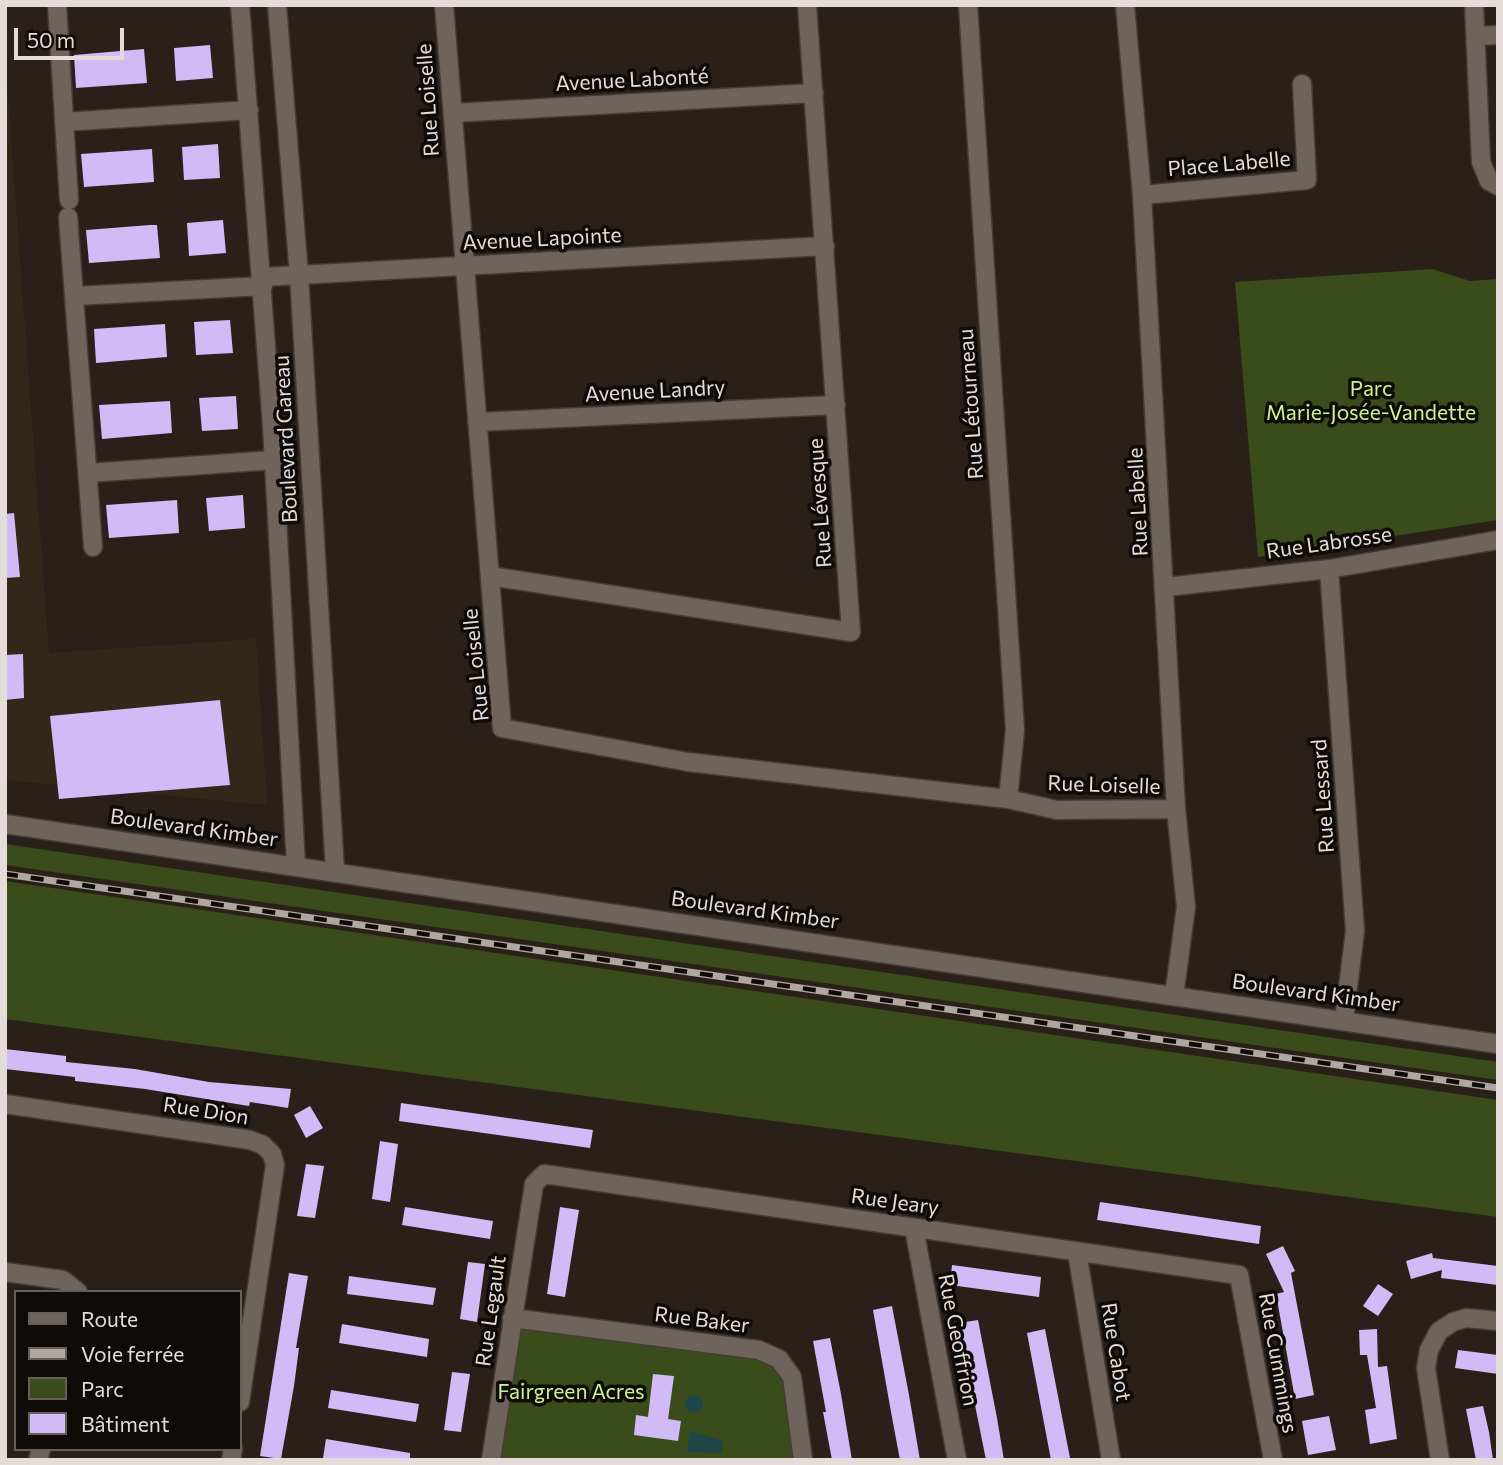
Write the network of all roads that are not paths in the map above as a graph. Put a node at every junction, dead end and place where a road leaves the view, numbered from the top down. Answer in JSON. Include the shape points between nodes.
{"nodes":[{"id":1,"x":57,"y":5,"type":"edge"},
{"id":2,"x":240,"y":5,"type":"edge"},
{"id":3,"x":277,"y":5,"type":"edge"},
{"id":4,"x":444,"y":5,"type":"edge"},
{"id":5,"x":807,"y":5,"type":"edge"},
{"id":6,"x":968,"y":5,"type":"edge"},
{"id":7,"x":1125,"y":5,"type":"edge"},
{"id":8,"x":1474,"y":5,"type":"edge"},
{"id":9,"x":1498,"y":35,"type":"edge"},
{"id":10,"x":1476,"y":36,"type":"junction"},
{"id":11,"x":1302,"y":83,"type":"dead end"},
{"id":12,"x":814,"y":93,"type":"junction"},
{"id":13,"x":249,"y":110,"type":"junction"},
{"id":14,"x":453,"y":113,"type":"junction"},
{"id":15,"x":64,"y":122,"type":"junction"},
{"id":16,"x":1498,"y":186,"type":"edge"},
{"id":17,"x":1142,"y":195,"type":"junction"},
{"id":18,"x":825,"y":246,"type":"junction"},
{"id":19,"x":463,"y":266,"type":"junction"},
{"id":20,"x":299,"y":275,"type":"junction"},
{"id":21,"x":262,"y":282,"type":"junction"},
{"id":22,"x":75,"y":296,"type":"junction"},
{"id":23,"x":836,"y":405,"type":"junction"},
{"id":24,"x":477,"y":422,"type":"junction"},
{"id":25,"x":274,"y":460,"type":"junction"},
{"id":26,"x":88,"y":473,"type":"junction"},
{"id":27,"x":1498,"y":540,"type":"edge"},
{"id":28,"x":93,"y":547,"type":"dead end"},
{"id":29,"x":1329,"y":569,"type":"junction"},
{"id":30,"x":490,"y":576,"type":"junction"},
{"id":31,"x":1166,"y":587,"type":"junction"},
{"id":32,"x":1008,"y":799,"type":"junction"},
{"id":33,"x":1176,"y":809,"type":"junction"},
{"id":34,"x":5,"y":824,"type":"edge"},
{"id":35,"x":296,"y":865,"type":"junction"},
{"id":36,"x":335,"y":871,"type":"junction"},
{"id":37,"x":1174,"y":996,"type":"junction"},
{"id":38,"x":1344,"y":1020,"type":"junction"},
{"id":39,"x":1498,"y":1044,"type":"edge"},
{"id":40,"x":5,"y":1104,"type":"edge"},
{"id":41,"x":544,"y":1174,"type":"joint"},
{"id":42,"x":914,"y":1228,"type":"junction"},
{"id":43,"x":1077,"y":1252,"type":"junction"},
{"id":44,"x":5,"y":1272,"type":"edge"},
{"id":45,"x":1239,"y":1275,"type":"joint"},
{"id":46,"x":76,"y":1290,"type":"edge"},
{"id":47,"x":512,"y":1318,"type":"junction"},
{"id":48,"x":1498,"y":1321,"type":"edge"},
{"id":49,"x":242,"y":1388,"type":"edge"},
{"id":50,"x":491,"y":1460,"type":"edge"},
{"id":51,"x":803,"y":1460,"type":"edge"},
{"id":52,"x":957,"y":1460,"type":"edge"},
{"id":53,"x":1111,"y":1460,"type":"edge"},
{"id":54,"x":1273,"y":1460,"type":"edge"},
{"id":55,"x":1440,"y":1460,"type":"edge"}],
"edges":[{"from":1,"to":15,"type":"street"},
{"from":2,"to":13,"type":"street","name":"Boulevard Gareau"},
{"from":3,"to":20,"type":"street","name":"Boulevard Gareau"},
{"from":4,"to":14,"type":"street","name":"Rue Loiselle"},
{"from":5,"to":12,"type":"street","name":"Rue Lévesque"},
{"from":6,"to":32,"type":"street","name":"Rue Létourneau","via":[[1015,730]]},
{"from":7,"to":17,"type":"street","name":"Rue Labelle"},
{"from":8,"to":10,"type":"street"},
{"from":9,"to":10,"type":"street"},
{"from":10,"to":16,"type":"street","via":[[1481,162],[1489,181]]},
{"from":11,"to":17,"type":"street","name":"Place Labelle","via":[[1307,180]]},
{"from":12,"to":14,"type":"street","name":"Avenue Labonté"},
{"from":12,"to":18,"type":"street","name":"Rue Lévesque"},
{"from":13,"to":15,"type":"street"},
{"from":13,"to":21,"type":"street","name":"Boulevard Gareau"},
{"from":14,"to":19,"type":"street","name":"Rue Loiselle"},
{"from":15,"to":22,"type":"street"},
{"from":17,"to":31,"type":"street","name":"Rue Labelle"},
{"from":18,"to":19,"type":"street","name":"Avenue Lapointe"},
{"from":18,"to":23,"type":"street","name":"Rue Lévesque"},
{"from":19,"to":20,"type":"street","name":"Avenue Lapointe"},
{"from":19,"to":24,"type":"street","name":"Rue Loiselle"},
{"from":20,"to":21,"type":"street","name":"Avenue Lapointe"},
{"from":20,"to":36,"type":"street","name":"Boulevard Gareau"},
{"from":21,"to":22,"type":"street","name":"Avenue Lapointe"},
{"from":21,"to":25,"type":"street","name":"Boulevard Gareau"},
{"from":22,"to":26,"type":"street"},
{"from":23,"to":24,"type":"street","name":"Avenue Landry"},
{"from":23,"to":30,"type":"street","name":"Rue Lévesque","via":[[851,632]]},
{"from":24,"to":30,"type":"street","name":"Rue Loiselle"},
{"from":25,"to":26,"type":"street"},
{"from":25,"to":35,"type":"street","name":"Boulevard Gareau"},
{"from":26,"to":28,"type":"street"},
{"from":27,"to":29,"type":"street","name":"Rue Labrosse"},
{"from":29,"to":31,"type":"street","name":"Rue Labrosse"},
{"from":29,"to":38,"type":"street","name":"Rue Lessard","via":[[1355,931]]},
{"from":30,"to":32,"type":"street","name":"Rue Loiselle","via":[[502,727],[688,762]]},
{"from":31,"to":33,"type":"street","name":"Rue Labelle"},
{"from":32,"to":33,"type":"street","name":"Rue Loiselle","via":[[1057,810]]},
{"from":33,"to":37,"type":"street","name":"Rue Labelle","via":[[1186,907]]},
{"from":34,"to":35,"type":"street","name":"Boulevard Kimber"},
{"from":35,"to":36,"type":"street","name":"Boulevard Kimber"},
{"from":36,"to":37,"type":"street","name":"Boulevard Kimber"},
{"from":37,"to":38,"type":"street","name":"Boulevard Kimber"},
{"from":38,"to":39,"type":"street","name":"Boulevard Kimber"},
{"from":40,"to":49,"type":"street","name":"Rue Dion","via":[[250,1139],[272,1154],[275,1165]]},
{"from":41,"to":42,"type":"street","name":"Rue Jeary"},
{"from":41,"to":47,"type":"street","name":"Rue Legault","via":[[534,1184]]},
{"from":42,"to":43,"type":"street","name":"Rue Jeary"},
{"from":42,"to":52,"type":"street","name":"Rue Geoffrion"},
{"from":43,"to":45,"type":"street","name":"Rue Jeary"},
{"from":43,"to":53,"type":"street","name":"Rue Cabot"},
{"from":44,"to":46,"type":"street","via":[[63,1280]]},
{"from":45,"to":54,"type":"street","name":"Rue Cummings"},
{"from":47,"to":50,"type":"street","name":"Rue Legault"},
{"from":47,"to":51,"type":"street","name":"Rue Baker","via":[[759,1350],[779,1359],[792,1377]]},
{"from":48,"to":55,"type":"street","via":[[1466,1318],[1439,1331],[1429,1349],[1426,1368]]}]}
